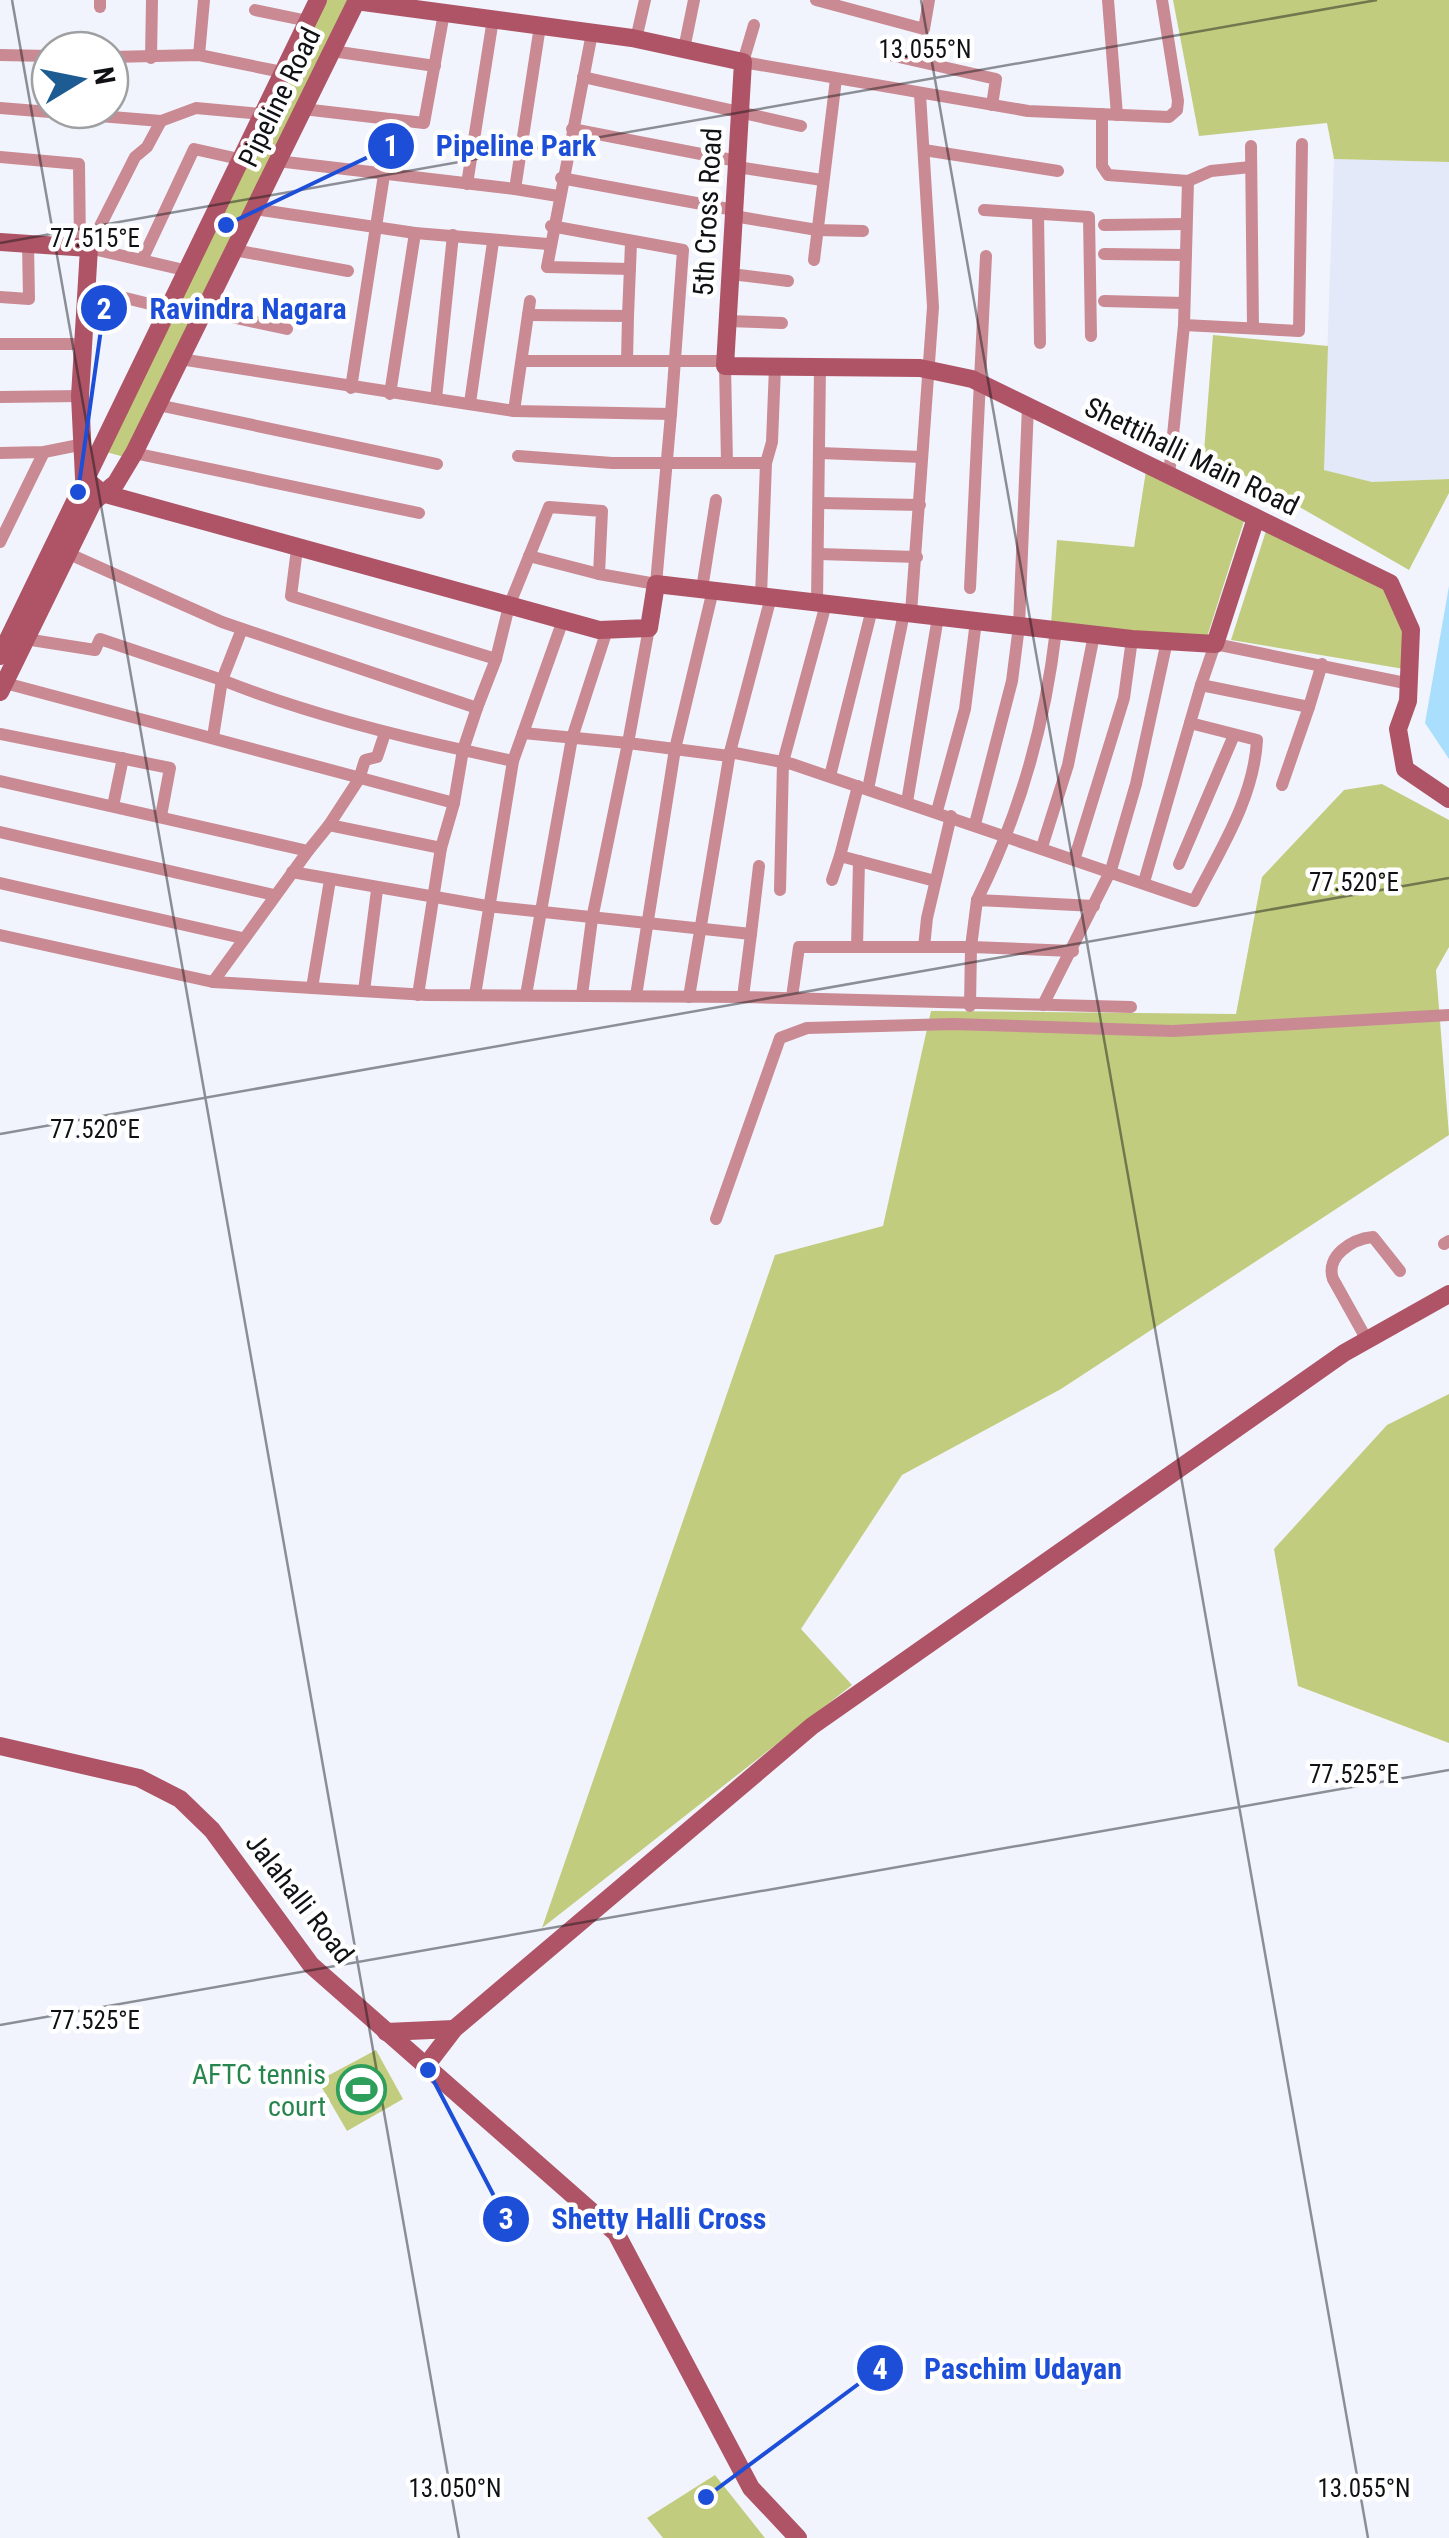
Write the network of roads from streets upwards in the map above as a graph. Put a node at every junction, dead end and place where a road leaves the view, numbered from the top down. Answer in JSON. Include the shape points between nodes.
{"nodes":[{"id":1,"x":152,"y":0,"type":"edge"},
{"id":2,"x":204,"y":0,"type":"edge"},
{"id":3,"x":318,"y":0,"type":"edge"},
{"id":4,"x":357,"y":0,"type":"edge"},
{"id":5,"x":646,"y":0,"type":"edge"},
{"id":6,"x":694,"y":0,"type":"edge"},
{"id":7,"x":816,"y":0,"type":"edge"},
{"id":8,"x":929,"y":0,"type":"edge"},
{"id":9,"x":1108,"y":0,"type":"edge"},
{"id":10,"x":1162,"y":0,"type":"edge"},
{"id":11,"x":255,"y":10,"type":"dead end"},
{"id":12,"x":444,"y":13,"type":"junction"},
{"id":13,"x":493,"y":19,"type":"junction"},
{"id":14,"x":308,"y":21,"type":"junction"},
{"id":15,"x":754,"y":25,"type":"dead end"},
{"id":16,"x":540,"y":26,"type":"junction"},
{"id":17,"x":592,"y":33,"type":"junction"},
{"id":18,"x":636,"y":39,"type":"junction"},
{"id":19,"x":684,"y":50,"type":"junction"},
{"id":20,"x":332,"y":51,"type":"junction"},
{"id":21,"x":0,"y":55,"type":"edge"},
{"id":22,"x":198,"y":55,"type":"junction"},
{"id":23,"x":890,"y":55,"type":"dead end"},
{"id":24,"x":30,"y":56,"type":"edge"},
{"id":25,"x":130,"y":57,"type":"edge"},
{"id":26,"x":152,"y":58,"type":"junction"},
{"id":27,"x":743,"y":62,"type":"junction"},
{"id":28,"x":435,"y":66,"type":"junction"},
{"id":29,"x":282,"y":72,"type":"junction"},
{"id":30,"x":583,"y":77,"type":"junction"},
{"id":31,"x":836,"y":79,"type":"junction"},
{"id":32,"x":920,"y":94,"type":"junction"},
{"id":33,"x":992,"y":106,"type":"junction"},
{"id":34,"x":0,"y":108,"type":"edge"},
{"id":35,"x":303,"y":109,"type":"junction"},
{"id":36,"x":740,"y":113,"type":"junction"},
{"id":37,"x":261,"y":114,"type":"junction"},
{"id":38,"x":1102,"y":114,"type":"junction"},
{"id":39,"x":1117,"y":115,"type":"junction"},
{"id":40,"x":161,"y":121,"type":"junction"},
{"id":41,"x":801,"y":126,"type":"dead end"},
{"id":42,"x":572,"y":129,"type":"junction"},
{"id":43,"x":1302,"y":144,"type":"dead end"},
{"id":44,"x":1250,"y":146,"type":"dead end"},
{"id":45,"x":924,"y":150,"type":"junction"},
{"id":46,"x":0,"y":156,"type":"edge"},
{"id":47,"x":238,"y":160,"type":"junction"},
{"id":48,"x":278,"y":161,"type":"junction"},
{"id":49,"x":737,"y":164,"type":"junction"},
{"id":50,"x":1251,"y":167,"type":"junction"},
{"id":51,"x":1058,"y":171,"type":"dead end"},
{"id":52,"x":384,"y":174,"type":"junction"},
{"id":53,"x":561,"y":178,"type":"junction"},
{"id":54,"x":822,"y":180,"type":"junction"},
{"id":55,"x":1188,"y":181,"type":"junction"},
{"id":56,"x":467,"y":184,"type":"junction"},
{"id":57,"x":515,"y":189,"type":"junction"},
{"id":58,"x":558,"y":196,"type":"junction"},
{"id":59,"x":254,"y":209,"type":"junction"},
{"id":60,"x":984,"y":210,"type":"dead end"},
{"id":61,"x":734,"y":213,"type":"junction"},
{"id":62,"x":1038,"y":214,"type":"junction"},
{"id":63,"x":1186,"y":224,"type":"junction"},
{"id":64,"x":1104,"y":225,"type":"dead end"},
{"id":65,"x":551,"y":226,"type":"junction"},
{"id":66,"x":376,"y":227,"type":"junction"},
{"id":67,"x":817,"y":230,"type":"junction"},
{"id":68,"x":864,"y":231,"type":"dead end"},
{"id":69,"x":415,"y":233,"type":"junction"},
{"id":70,"x":453,"y":235,"type":"junction"},
{"id":71,"x":0,"y":242,"type":"edge"},
{"id":72,"x":494,"y":242,"type":"junction"},
{"id":73,"x":631,"y":243,"type":"junction"},
{"id":74,"x":28,"y":244,"type":"junction"},
{"id":75,"x":548,"y":244,"type":"junction"},
{"id":76,"x":84,"y":247,"type":"junction"},
{"id":77,"x":234,"y":250,"type":"junction"},
{"id":78,"x":1104,"y":254,"type":"dead end"},
{"id":79,"x":1186,"y":254,"type":"junction"},
{"id":80,"x":986,"y":256,"type":"dead end"},
{"id":81,"x":142,"y":260,"type":"junction"},
{"id":82,"x":814,"y":260,"type":"dead end"},
{"id":83,"x":630,"y":269,"type":"junction"},
{"id":84,"x":184,"y":270,"type":"junction"},
{"id":85,"x":348,"y":270,"type":"dead end"},
{"id":86,"x":731,"y":274,"type":"junction"},
{"id":87,"x":788,"y":281,"type":"dead end"},
{"id":88,"x":86,"y":288,"type":"junction"},
{"id":89,"x":0,"y":297,"type":"edge"},
{"id":90,"x":1104,"y":301,"type":"dead end"},
{"id":91,"x":1184,"y":303,"type":"junction"},
{"id":92,"x":166,"y":308,"type":"junction"},
{"id":93,"x":204,"y":311,"type":"junction"},
{"id":94,"x":628,"y":316,"type":"junction"},
{"id":95,"x":728,"y":321,"type":"junction"},
{"id":96,"x":782,"y":323,"type":"dead end"},
{"id":97,"x":1184,"y":324,"type":"junction"},
{"id":98,"x":1253,"y":328,"type":"junction"},
{"id":99,"x":287,"y":329,"type":"dead end"},
{"id":100,"x":1092,"y":336,"type":"dead end"},
{"id":101,"x":1040,"y":343,"type":"dead end"},
{"id":102,"x":0,"y":344,"type":"edge"},
{"id":103,"x":82,"y":344,"type":"junction"},
{"id":104,"x":180,"y":359,"type":"junction"},
{"id":105,"x":522,"y":361,"type":"junction"},
{"id":106,"x":627,"y":361,"type":"junction"},
{"id":107,"x":672,"y":361,"type":"junction"},
{"id":108,"x":725,"y":364,"type":"junction"},
{"id":109,"x":774,"y":366,"type":"junction"},
{"id":110,"x":820,"y":367,"type":"junction"},
{"id":111,"x":930,"y":370,"type":"junction"},
{"id":112,"x":978,"y":382,"type":"junction"},
{"id":113,"x":352,"y":388,"type":"junction"},
{"id":114,"x":390,"y":394,"type":"junction"},
{"id":115,"x":80,"y":396,"type":"junction"},
{"id":116,"x":0,"y":397,"type":"edge"},
{"id":117,"x":436,"y":399,"type":"junction"},
{"id":118,"x":470,"y":403,"type":"junction"},
{"id":119,"x":158,"y":405,"type":"junction"},
{"id":120,"x":1028,"y":406,"type":"junction"},
{"id":121,"x":514,"y":410,"type":"junction"},
{"id":122,"x":672,"y":414,"type":"junction"},
{"id":123,"x":80,"y":445,"type":"junction"},
{"id":124,"x":44,"y":452,"type":"junction"},
{"id":125,"x":0,"y":453,"type":"edge"},
{"id":126,"x":134,"y":453,"type":"junction"},
{"id":127,"x":820,"y":453,"type":"junction"},
{"id":128,"x":518,"y":456,"type":"dead end"},
{"id":129,"x":922,"y":456,"type":"junction"},
{"id":130,"x":726,"y":462,"type":"junction"},
{"id":131,"x":766,"y":463,"type":"junction"},
{"id":132,"x":437,"y":464,"type":"dead end"},
{"id":133,"x":668,"y":464,"type":"junction"},
{"id":134,"x":1169,"y":475,"type":"junction"},
{"id":135,"x":84,"y":478,"type":"junction"},
{"id":136,"x":102,"y":493,"type":"junction"},
{"id":137,"x":716,"y":500,"type":"dead end"},
{"id":138,"x":820,"y":503,"type":"junction"},
{"id":139,"x":920,"y":505,"type":"junction"},
{"id":140,"x":419,"y":513,"type":"dead end"},
{"id":141,"x":1256,"y":518,"type":"junction"},
{"id":142,"x":0,"y":542,"type":"edge"},
{"id":143,"x":297,"y":549,"type":"junction"},
{"id":144,"x":67,"y":554,"type":"junction"},
{"id":145,"x":819,"y":554,"type":"junction"},
{"id":146,"x":530,"y":556,"type":"junction"},
{"id":147,"x":917,"y":557,"type":"junction"},
{"id":148,"x":599,"y":574,"type":"junction"},
{"id":149,"x":656,"y":584,"type":"junction"},
{"id":150,"x":970,"y":588,"type":"dead end"},
{"id":151,"x":707,"y":590,"type":"junction"},
{"id":152,"x":766,"y":597,"type":"junction"},
{"id":153,"x":822,"y":603,"type":"junction"},
{"id":154,"x":509,"y":606,"type":"junction"},
{"id":155,"x":872,"y":609,"type":"junction"},
{"id":156,"x":908,"y":613,"type":"junction"},
{"id":157,"x":938,"y":616,"type":"junction"},
{"id":158,"x":562,"y":620,"type":"junction"},
{"id":159,"x":976,"y":621,"type":"junction"},
{"id":160,"x":1019,"y":626,"type":"junction"},
{"id":161,"x":650,"y":628,"type":"junction"},
{"id":162,"x":242,"y":629,"type":"junction"},
{"id":163,"x":606,"y":630,"type":"junction"},
{"id":164,"x":1056,"y":630,"type":"junction"},
{"id":165,"x":1094,"y":634,"type":"junction"},
{"id":166,"x":1132,"y":639,"type":"junction"},
{"id":167,"x":1168,"y":641,"type":"junction"},
{"id":168,"x":1215,"y":644,"type":"junction"},
{"id":169,"x":10,"y":646,"type":"edge"},
{"id":170,"x":496,"y":659,"type":"junction"},
{"id":171,"x":1322,"y":664,"type":"junction"},
{"id":172,"x":222,"y":680,"type":"junction"},
{"id":173,"x":1201,"y":684,"type":"junction"},
{"id":174,"x":1410,"y":684,"type":"junction"},
{"id":175,"x":2,"y":687,"type":"edge"},
{"id":176,"x":1309,"y":707,"type":"junction"},
{"id":177,"x":477,"y":708,"type":"junction"},
{"id":178,"x":1190,"y":723,"type":"junction"},
{"id":179,"x":385,"y":733,"type":"junction"},
{"id":180,"x":524,"y":733,"type":"junction"},
{"id":181,"x":0,"y":734,"type":"edge"},
{"id":182,"x":1234,"y":734,"type":"junction"},
{"id":183,"x":213,"y":738,"type":"junction"},
{"id":184,"x":572,"y":738,"type":"junction"},
{"id":185,"x":628,"y":743,"type":"junction"},
{"id":186,"x":675,"y":749,"type":"junction"},
{"id":187,"x":462,"y":750,"type":"junction"},
{"id":188,"x":729,"y":754,"type":"junction"},
{"id":189,"x":123,"y":758,"type":"junction"},
{"id":190,"x":513,"y":761,"type":"junction"},
{"id":191,"x":782,"y":762,"type":"junction"},
{"id":192,"x":830,"y":776,"type":"junction"},
{"id":193,"x":358,"y":779,"type":"junction"},
{"id":194,"x":0,"y":781,"type":"edge"},
{"id":195,"x":1282,"y":785,"type":"dead end"},
{"id":196,"x":863,"y":788,"type":"junction"},
{"id":197,"x":1449,"y":799,"type":"edge"},
{"id":198,"x":907,"y":802,"type":"junction"},
{"id":199,"x":454,"y":803,"type":"junction"},
{"id":200,"x":114,"y":806,"type":"junction"},
{"id":201,"x":937,"y":812,"type":"junction"},
{"id":202,"x":161,"y":816,"type":"junction"},
{"id":203,"x":952,"y":816,"type":"junction"},
{"id":204,"x":975,"y":824,"type":"junction"},
{"id":205,"x":329,"y":825,"type":"junction"},
{"id":206,"x":0,"y":832,"type":"edge"},
{"id":207,"x":1009,"y":836,"type":"junction"},
{"id":208,"x":1042,"y":847,"type":"junction"},
{"id":209,"x":441,"y":848,"type":"junction"},
{"id":210,"x":308,"y":850,"type":"junction"},
{"id":211,"x":840,"y":856,"type":"junction"},
{"id":212,"x":1075,"y":857,"type":"junction"},
{"id":213,"x":859,"y":861,"type":"junction"},
{"id":214,"x":1179,"y":864,"type":"dead end"},
{"id":215,"x":759,"y":866,"type":"dead end"},
{"id":216,"x":1111,"y":870,"type":"junction"},
{"id":217,"x":292,"y":872,"type":"junction"},
{"id":218,"x":330,"y":880,"type":"junction"},
{"id":219,"x":832,"y":880,"type":"dead end"},
{"id":220,"x":934,"y":881,"type":"junction"},
{"id":221,"x":1144,"y":882,"type":"junction"},
{"id":222,"x":0,"y":884,"type":"edge"},
{"id":223,"x":377,"y":890,"type":"junction"},
{"id":224,"x":780,"y":890,"type":"dead end"},
{"id":225,"x":274,"y":895,"type":"junction"},
{"id":226,"x":431,"y":898,"type":"junction"},
{"id":227,"x":977,"y":900,"type":"junction"},
{"id":228,"x":487,"y":906,"type":"junction"},
{"id":229,"x":1094,"y":906,"type":"junction"},
{"id":230,"x":543,"y":913,"type":"junction"},
{"id":231,"x":592,"y":919,"type":"junction"},
{"id":232,"x":644,"y":924,"type":"junction"},
{"id":233,"x":698,"y":929,"type":"junction"},
{"id":234,"x":750,"y":934,"type":"junction"},
{"id":235,"x":0,"y":935,"type":"edge"},
{"id":236,"x":242,"y":938,"type":"junction"},
{"id":237,"x":857,"y":947,"type":"junction"},
{"id":238,"x":924,"y":947,"type":"junction"},
{"id":239,"x":971,"y":947,"type":"junction"},
{"id":240,"x":1072,"y":951,"type":"junction"},
{"id":241,"x":213,"y":982,"type":"junction"},
{"id":242,"x":312,"y":988,"type":"junction"},
{"id":243,"x":364,"y":991,"type":"junction"},
{"id":244,"x":418,"y":994,"type":"junction"},
{"id":245,"x":475,"y":995,"type":"junction"},
{"id":246,"x":526,"y":995,"type":"junction"},
{"id":247,"x":582,"y":995,"type":"junction"},
{"id":248,"x":636,"y":996,"type":"junction"},
{"id":249,"x":688,"y":996,"type":"junction"},
{"id":250,"x":792,"y":997,"type":"junction"},
{"id":251,"x":744,"y":998,"type":"junction"},
{"id":252,"x":1043,"y":1005,"type":"junction"},
{"id":253,"x":970,"y":1006,"type":"junction"},
{"id":254,"x":1131,"y":1008,"type":"dead end"},
{"id":255,"x":1449,"y":1014,"type":"edge"},
{"id":256,"x":716,"y":1218,"type":"dead end"},
{"id":257,"x":1400,"y":1271,"type":"dead end"},
{"id":258,"x":1449,"y":1294,"type":"edge"},
{"id":259,"x":1367,"y":1340,"type":"junction"},
{"id":260,"x":0,"y":1746,"type":"edge"},
{"id":261,"x":386,"y":2032,"type":"junction"},
{"id":262,"x":450,"y":2035,"type":"junction"},
{"id":263,"x":424,"y":2067,"type":"junction"},
{"id":264,"x":444,"y":2084,"type":"junction"},
{"id":265,"x":798,"y":2538,"type":"edge"}],
"edges":[{"from":1,"to":26,"type":"street"},
{"from":2,"to":22,"type":"street"},
{"from":3,"to":14,"type":"street","name":"Pipeline Road"},
{"from":4,"to":12,"type":"street"},
{"from":4,"to":20,"type":"street","name":"Pipeline Road"},
{"from":5,"to":18,"type":"street"},
{"from":6,"to":19,"type":"street"},
{"from":7,"to":8,"type":"street","via":[[924,30]]},
{"from":9,"to":39,"type":"street"},
{"from":10,"to":39,"type":"street","via":[[1177,110],[1168,117]]},
{"from":11,"to":14,"type":"street"},
{"from":12,"to":13,"type":"street"},
{"from":12,"to":28,"type":"street"},
{"from":13,"to":16,"type":"street"},
{"from":13,"to":56,"type":"street"},
{"from":14,"to":29,"type":"street","name":"Pipeline Road"},
{"from":15,"to":27,"type":"street"},
{"from":16,"to":17,"type":"street"},
{"from":16,"to":57,"type":"street"},
{"from":17,"to":18,"type":"street"},
{"from":17,"to":30,"type":"street"},
{"from":18,"to":19,"type":"street"},
{"from":19,"to":27,"type":"street"},
{"from":20,"to":28,"type":"street"},
{"from":20,"to":35,"type":"street","name":"Pipeline Road"},
{"from":21,"to":24,"type":"street"},
{"from":22,"to":26,"type":"street"},
{"from":22,"to":29,"type":"street"},
{"from":23,"to":33,"type":"street","via":[[996,79]]},
{"from":25,"to":26,"type":"street"},
{"from":27,"to":31,"type":"street"},
{"from":27,"to":36,"type":"street","name":"5th Cross Road"},
{"from":28,"to":35,"type":"street","via":[[424,123]]},
{"from":29,"to":37,"type":"street","name":"Pipeline Road"},
{"from":30,"to":36,"type":"street"},
{"from":30,"to":42,"type":"street"},
{"from":31,"to":32,"type":"street"},
{"from":31,"to":54,"type":"street"},
{"from":32,"to":33,"type":"street"},
{"from":32,"to":45,"type":"street"},
{"from":33,"to":38,"type":"street"},
{"from":34,"to":40,"type":"street"},
{"from":35,"to":48,"type":"street","name":"Pipeline Road"},
{"from":36,"to":41,"type":"street"},
{"from":36,"to":49,"type":"street","name":"5th Cross Road"},
{"from":37,"to":40,"type":"street","via":[[196,108]]},
{"from":37,"to":47,"type":"street","name":"Pipeline Road"},
{"from":38,"to":39,"type":"street"},
{"from":38,"to":55,"type":"street","via":[[1102,166],[1108,175]]},
{"from":40,"to":76,"type":"street"},
{"from":42,"to":49,"type":"street"},
{"from":42,"to":53,"type":"street"},
{"from":43,"to":98,"type":"street","via":[[1299,332]]},
{"from":44,"to":50,"type":"street"},
{"from":45,"to":51,"type":"street"},
{"from":45,"to":111,"type":"street"},
{"from":46,"to":76,"type":"street","via":[[79,164]]},
{"from":47,"to":81,"type":"street","via":[[194,149]]},
{"from":47,"to":84,"type":"street","name":"Pipeline Road"},
{"from":48,"to":52,"type":"street"},
{"from":48,"to":59,"type":"street","name":"Pipeline Road"},
{"from":49,"to":54,"type":"street"},
{"from":49,"to":61,"type":"street","name":"5th Cross Road"},
{"from":50,"to":55,"type":"street"},
{"from":50,"to":98,"type":"street"},
{"from":52,"to":56,"type":"street"},
{"from":52,"to":66,"type":"street"},
{"from":53,"to":58,"type":"street"},
{"from":53,"to":61,"type":"street"},
{"from":54,"to":67,"type":"street"},
{"from":55,"to":63,"type":"street"},
{"from":56,"to":57,"type":"street"},
{"from":57,"to":58,"type":"street"},
{"from":58,"to":65,"type":"street"},
{"from":59,"to":66,"type":"street"},
{"from":59,"to":77,"type":"street","name":"Pipeline Road"},
{"from":60,"to":62,"type":"street"},
{"from":61,"to":67,"type":"street"},
{"from":61,"to":86,"type":"street","name":"5th Cross Road"},
{"from":62,"to":100,"type":"street","via":[[1089,217]]},
{"from":62,"to":101,"type":"street"},
{"from":63,"to":64,"type":"street"},
{"from":63,"to":79,"type":"street"},
{"from":65,"to":73,"type":"street"},
{"from":65,"to":75,"type":"street"},
{"from":66,"to":69,"type":"street"},
{"from":66,"to":113,"type":"street"},
{"from":67,"to":68,"type":"street"},
{"from":67,"to":82,"type":"street"},
{"from":69,"to":70,"type":"street"},
{"from":69,"to":114,"type":"street"},
{"from":70,"to":72,"type":"street"},
{"from":70,"to":117,"type":"street"},
{"from":71,"to":74,"type":"street"},
{"from":72,"to":75,"type":"street"},
{"from":72,"to":118,"type":"street"},
{"from":73,"to":83,"type":"street"},
{"from":73,"to":107,"type":"street","via":[[682,250]]},
{"from":74,"to":76,"type":"street"},
{"from":74,"to":89,"type":"street","via":[[30,299]]},
{"from":75,"to":83,"type":"street","via":[[547,267]]},
{"from":76,"to":81,"type":"street"},
{"from":76,"to":88,"type":"street"},
{"from":77,"to":85,"type":"street"},
{"from":77,"to":93,"type":"street","name":"Pipeline Road"},
{"from":78,"to":79,"type":"street"},
{"from":79,"to":91,"type":"street"},
{"from":80,"to":112,"type":"street"},
{"from":81,"to":84,"type":"street"},
{"from":83,"to":94,"type":"street"},
{"from":84,"to":92,"type":"street","name":"Pipeline Road"},
{"from":86,"to":87,"type":"street"},
{"from":86,"to":95,"type":"street","name":"5th Cross Road"},
{"from":88,"to":92,"type":"street"},
{"from":88,"to":103,"type":"street"},
{"from":90,"to":91,"type":"street"},
{"from":91,"to":97,"type":"street"},
{"from":92,"to":135,"type":"street","name":"Pipeline Road"},
{"from":93,"to":99,"type":"street"},
{"from":93,"to":104,"type":"street","name":"Pipeline Road"},
{"from":94,"to":105,"type":"street","via":[[529,308]]},
{"from":94,"to":106,"type":"street"},
{"from":95,"to":96,"type":"street"},
{"from":95,"to":108,"type":"street","name":"5th Cross Road"},
{"from":97,"to":98,"type":"street"},
{"from":97,"to":134,"type":"street"},
{"from":102,"to":103,"type":"street"},
{"from":103,"to":115,"type":"street"},
{"from":104,"to":113,"type":"street"},
{"from":104,"to":119,"type":"street","name":"Pipeline Road"},
{"from":105,"to":106,"type":"street"},
{"from":105,"to":121,"type":"street"},
{"from":106,"to":107,"type":"street"},
{"from":107,"to":108,"type":"street"},
{"from":107,"to":122,"type":"street"},
{"from":108,"to":109,"type":"street","name":"Shettihalli Main Road"},
{"from":108,"to":130,"type":"street"},
{"from":109,"to":110,"type":"street","name":"Shettihalli Main Road"},
{"from":109,"to":131,"type":"street"},
{"from":110,"to":111,"type":"street","name":"Shettihalli Main Road"},
{"from":110,"to":127,"type":"street"},
{"from":111,"to":112,"type":"street","name":"Shettihalli Main Road"},
{"from":111,"to":129,"type":"street"},
{"from":112,"to":120,"type":"street","name":"Shettihalli Main Road"},
{"from":112,"to":150,"type":"street"},
{"from":113,"to":114,"type":"street"},
{"from":114,"to":117,"type":"street"},
{"from":115,"to":116,"type":"street"},
{"from":115,"to":123,"type":"street"},
{"from":117,"to":118,"type":"street"},
{"from":118,"to":121,"type":"street"},
{"from":119,"to":126,"type":"street","name":"Pipeline Road"},
{"from":119,"to":132,"type":"street"},
{"from":120,"to":134,"type":"street","name":"Shettihalli Main Road"},
{"from":120,"to":160,"type":"street"},
{"from":121,"to":122,"type":"street"},
{"from":122,"to":133,"type":"street"},
{"from":123,"to":124,"type":"street"},
{"from":123,"to":135,"type":"street"},
{"from":124,"to":125,"type":"street"},
{"from":124,"to":142,"type":"street"},
{"from":126,"to":136,"type":"street","name":"Pipeline Road"},
{"from":126,"to":140,"type":"street"},
{"from":127,"to":129,"type":"street"},
{"from":127,"to":138,"type":"street"},
{"from":128,"to":133,"type":"street"},
{"from":129,"to":139,"type":"street"},
{"from":130,"to":131,"type":"street"},
{"from":130,"to":133,"type":"street"},
{"from":131,"to":152,"type":"street"},
{"from":133,"to":149,"type":"street"},
{"from":134,"to":141,"type":"street","name":"Shettihalli Main Road"},
{"from":135,"to":136,"type":"street"},
{"from":135,"to":169,"type":"street","name":"Pipeline Road"},
{"from":136,"to":143,"type":"street"},
{"from":136,"to":144,"type":"street","name":"Pipeline Road"},
{"from":137,"to":151,"type":"street"},
{"from":138,"to":139,"type":"street"},
{"from":138,"to":145,"type":"street"},
{"from":139,"to":147,"type":"street"},
{"from":141,"to":168,"type":"street"},
{"from":141,"to":174,"type":"street","name":"Shettihalli Main Road","via":[[1390,584],[1410,630]]},
{"from":143,"to":154,"type":"street"},
{"from":143,"to":170,"type":"street","via":[[291,596]]},
{"from":144,"to":162,"type":"street"},
{"from":144,"to":169,"type":"street","name":"Pipeline Road"},
{"from":145,"to":147,"type":"street"},
{"from":145,"to":153,"type":"street"},
{"from":146,"to":148,"type":"street"},
{"from":146,"to":148,"type":"street","via":[[549,507],[602,511]]},
{"from":146,"to":154,"type":"street"},
{"from":147,"to":156,"type":"street"},
{"from":148,"to":149,"type":"street"},
{"from":149,"to":151,"type":"street"},
{"from":149,"to":161,"type":"street"},
{"from":151,"to":152,"type":"street"},
{"from":151,"to":186,"type":"street"},
{"from":152,"to":153,"type":"street"},
{"from":152,"to":188,"type":"street"},
{"from":153,"to":155,"type":"street"},
{"from":153,"to":191,"type":"street"},
{"from":154,"to":158,"type":"street"},
{"from":154,"to":170,"type":"street"},
{"from":155,"to":156,"type":"street"},
{"from":155,"to":192,"type":"street"},
{"from":156,"to":157,"type":"street"},
{"from":156,"to":196,"type":"street"},
{"from":157,"to":159,"type":"street"},
{"from":157,"to":198,"type":"street"},
{"from":158,"to":163,"type":"street"},
{"from":158,"to":180,"type":"street"},
{"from":159,"to":160,"type":"street"},
{"from":159,"to":201,"type":"street","via":[[965,709]]},
{"from":160,"to":164,"type":"street"},
{"from":160,"to":204,"type":"street","via":[[1012,681]]},
{"from":161,"to":163,"type":"street"},
{"from":161,"to":185,"type":"street"},
{"from":162,"to":172,"type":"street"},
{"from":162,"to":177,"type":"street"},
{"from":163,"to":184,"type":"street"},
{"from":164,"to":165,"type":"street"},
{"from":164,"to":207,"type":"street","via":[[1050,685]]},
{"from":165,"to":166,"type":"street"},
{"from":165,"to":208,"type":"street","via":[[1076,731]]},
{"from":166,"to":167,"type":"street"},
{"from":166,"to":212,"type":"street","via":[[1124,698]]},
{"from":167,"to":168,"type":"street"},
{"from":167,"to":216,"type":"street"},
{"from":168,"to":171,"type":"street"},
{"from":168,"to":173,"type":"street"},
{"from":169,"to":172,"type":"street","via":[[95,650],[100,639]]},
{"from":169,"to":175,"type":"street","name":"Pipeline Road"},
{"from":170,"to":177,"type":"street"},
{"from":171,"to":174,"type":"street"},
{"from":171,"to":176,"type":"street"},
{"from":172,"to":179,"type":"street"},
{"from":172,"to":183,"type":"street"},
{"from":173,"to":176,"type":"street"},
{"from":173,"to":178,"type":"street"},
{"from":174,"to":197,"type":"street","name":"Shettihalli Main Road","via":[[1398,729],[1405,769]]},
{"from":175,"to":183,"type":"street"},
{"from":176,"to":195,"type":"street"},
{"from":177,"to":187,"type":"street"},
{"from":178,"to":182,"type":"street"},
{"from":178,"to":221,"type":"street"},
{"from":179,"to":187,"type":"street"},
{"from":179,"to":193,"type":"street"},
{"from":180,"to":184,"type":"street"},
{"from":180,"to":190,"type":"street"},
{"from":181,"to":189,"type":"street"},
{"from":182,"to":214,"type":"street"},
{"from":182,"to":221,"type":"street","via":[[1258,740],[1256,764],[1194,900]]},
{"from":183,"to":193,"type":"street"},
{"from":184,"to":185,"type":"street"},
{"from":184,"to":230,"type":"street"},
{"from":185,"to":186,"type":"street"},
{"from":185,"to":231,"type":"street"},
{"from":186,"to":188,"type":"street"},
{"from":186,"to":232,"type":"street"},
{"from":187,"to":190,"type":"street"},
{"from":187,"to":199,"type":"street"},
{"from":188,"to":191,"type":"street"},
{"from":188,"to":233,"type":"street"},
{"from":189,"to":200,"type":"street"},
{"from":189,"to":202,"type":"street","via":[[170,768]]},
{"from":190,"to":228,"type":"street"},
{"from":191,"to":192,"type":"street"},
{"from":191,"to":224,"type":"street"},
{"from":192,"to":196,"type":"street"},
{"from":193,"to":199,"type":"street"},
{"from":193,"to":205,"type":"street"},
{"from":194,"to":200,"type":"street"},
{"from":196,"to":198,"type":"street"},
{"from":196,"to":211,"type":"street"},
{"from":198,"to":201,"type":"street"},
{"from":199,"to":209,"type":"street"},
{"from":200,"to":202,"type":"street"},
{"from":201,"to":203,"type":"street"},
{"from":202,"to":210,"type":"street"},
{"from":203,"to":204,"type":"street"},
{"from":203,"to":220,"type":"street"},
{"from":204,"to":207,"type":"street"},
{"from":205,"to":209,"type":"street"},
{"from":205,"to":210,"type":"street"},
{"from":206,"to":225,"type":"street"},
{"from":207,"to":208,"type":"street"},
{"from":207,"to":227,"type":"street"},
{"from":208,"to":212,"type":"street"},
{"from":209,"to":226,"type":"street"},
{"from":210,"to":217,"type":"street"},
{"from":211,"to":213,"type":"street"},
{"from":211,"to":219,"type":"street"},
{"from":212,"to":216,"type":"street"},
{"from":213,"to":220,"type":"street"},
{"from":213,"to":237,"type":"street"},
{"from":215,"to":234,"type":"street"},
{"from":216,"to":221,"type":"street"},
{"from":216,"to":229,"type":"street"},
{"from":217,"to":218,"type":"street"},
{"from":217,"to":225,"type":"street"},
{"from":218,"to":223,"type":"street"},
{"from":218,"to":242,"type":"street"},
{"from":220,"to":238,"type":"street"},
{"from":222,"to":236,"type":"street"},
{"from":223,"to":226,"type":"street"},
{"from":223,"to":243,"type":"street"},
{"from":225,"to":236,"type":"street"},
{"from":226,"to":228,"type":"street"},
{"from":226,"to":244,"type":"street"},
{"from":227,"to":229,"type":"street"},
{"from":227,"to":239,"type":"street"},
{"from":228,"to":230,"type":"street"},
{"from":228,"to":245,"type":"street"},
{"from":229,"to":240,"type":"street"},
{"from":230,"to":231,"type":"street"},
{"from":230,"to":246,"type":"street"},
{"from":231,"to":232,"type":"street"},
{"from":231,"to":247,"type":"street"},
{"from":232,"to":233,"type":"street"},
{"from":232,"to":248,"type":"street"},
{"from":233,"to":234,"type":"street"},
{"from":233,"to":249,"type":"street"},
{"from":234,"to":251,"type":"street"},
{"from":235,"to":241,"type":"street"},
{"from":236,"to":241,"type":"street"},
{"from":237,"to":238,"type":"street"},
{"from":237,"to":250,"type":"street","via":[[799,947]]},
{"from":238,"to":239,"type":"street"},
{"from":239,"to":240,"type":"street"},
{"from":239,"to":253,"type":"street"},
{"from":240,"to":252,"type":"street"},
{"from":241,"to":242,"type":"street"},
{"from":242,"to":243,"type":"street"},
{"from":243,"to":244,"type":"street"},
{"from":244,"to":245,"type":"street"},
{"from":245,"to":246,"type":"street"},
{"from":246,"to":247,"type":"street"},
{"from":247,"to":248,"type":"street"},
{"from":248,"to":249,"type":"street"},
{"from":249,"to":251,"type":"street"},
{"from":250,"to":251,"type":"street"},
{"from":250,"to":253,"type":"street"},
{"from":252,"to":253,"type":"street"},
{"from":252,"to":254,"type":"street"},
{"from":255,"to":256,"type":"street","via":[[1174,1031],[953,1024],[808,1028],[780,1038]]},
{"from":257,"to":259,"type":"street","via":[[1372,1237],[1358,1238],[1333,1259],[1332,1280]]},
{"from":258,"to":259,"type":"street"},
{"from":259,"to":262,"type":"street","via":[[812,1726]]},
{"from":260,"to":261,"type":"street","name":"Jalahalli Road","via":[[139,1778],[180,1799],[212,1830],[311,1966]]},
{"from":261,"to":262,"type":"street"},
{"from":261,"to":263,"type":"street","name":"Jalahalli Road"},
{"from":262,"to":263,"type":"street"},
{"from":262,"to":264,"type":"street"},
{"from":263,"to":264,"type":"street","name":"Jalahalli Road"},
{"from":264,"to":265,"type":"street","name":"Jalahalli Road","via":[[616,2233],[751,2488]]}]}
